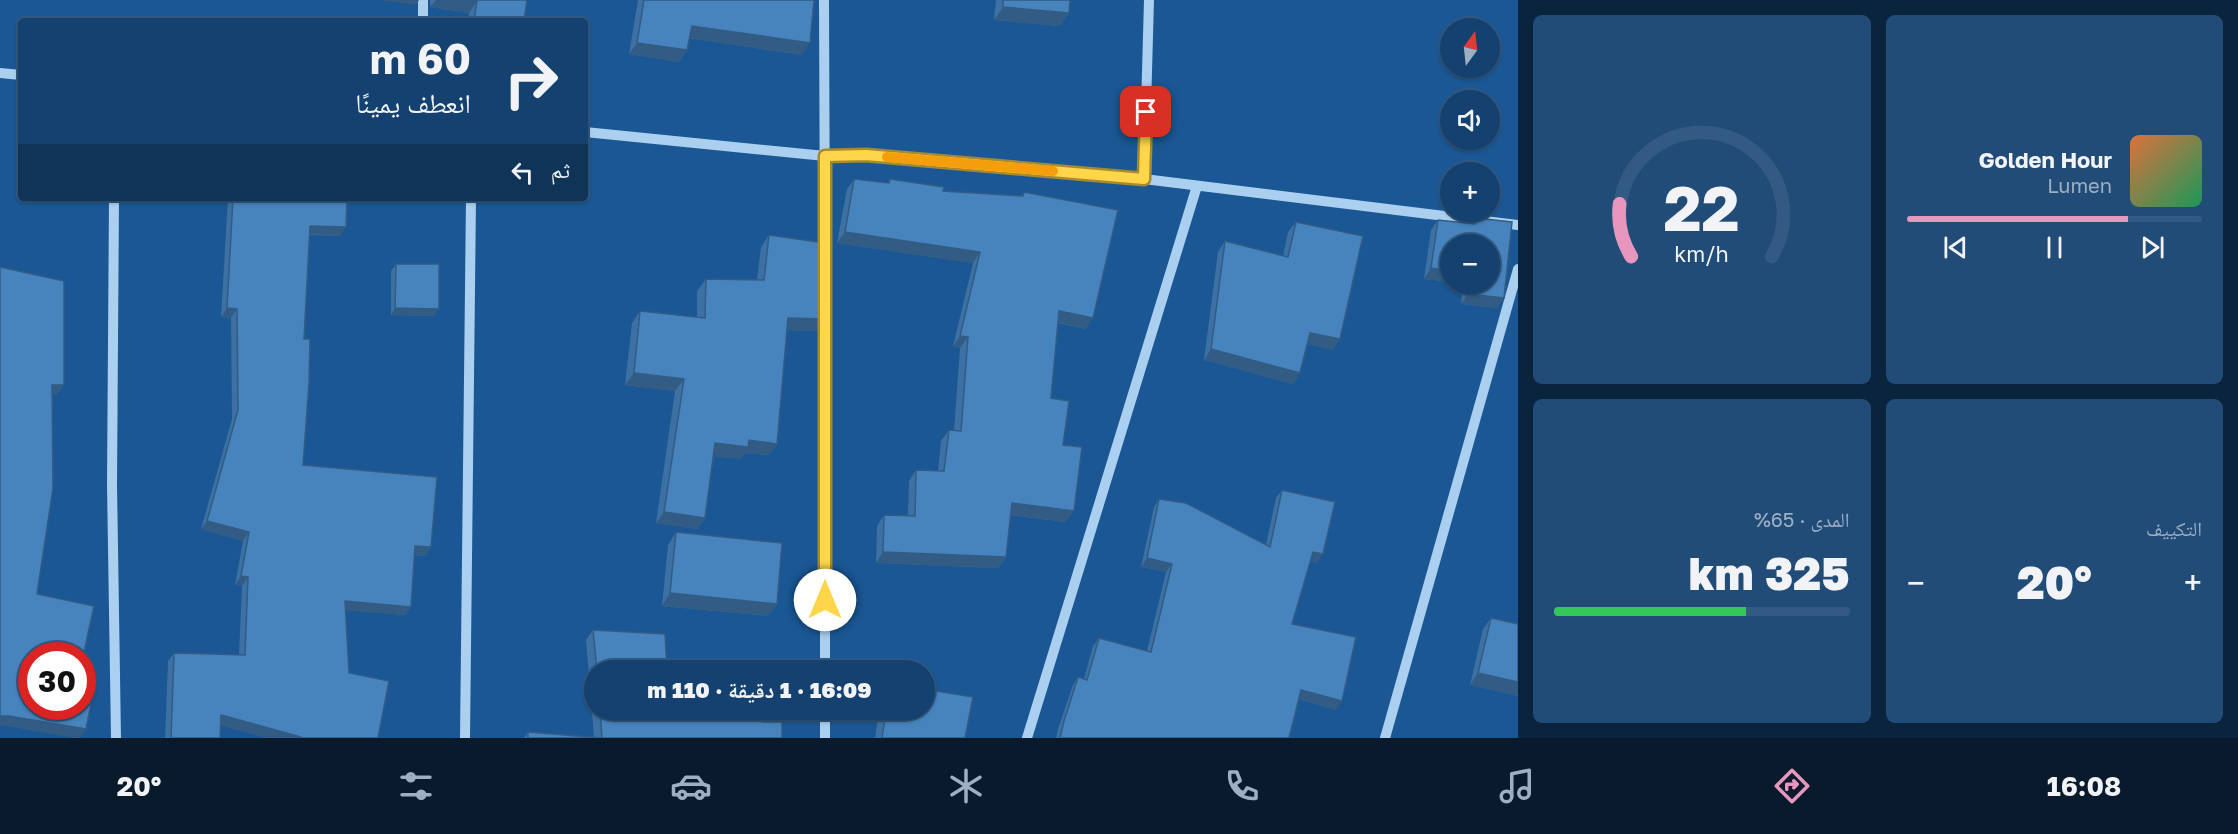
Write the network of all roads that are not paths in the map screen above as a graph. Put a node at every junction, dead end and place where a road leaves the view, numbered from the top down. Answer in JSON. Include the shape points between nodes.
{"nodes":[{"id":1,"x":423,"y":0,"type":"edge"},
{"id":2,"x":824,"y":0,"type":"edge"},
{"id":3,"x":1149,"y":0,"type":"edge"},
{"id":4,"x":423,"y":18,"type":"edge"},
{"id":5,"x":0,"y":73,"type":"edge"},
{"id":6,"x":18,"y":75,"type":"edge"},
{"id":7,"x":588,"y":132,"type":"edge"},
{"id":8,"x":825,"y":156,"type":"junction"},
{"id":9,"x":1144,"y":179,"type":"junction"},
{"id":10,"x":1197,"y":186,"type":"junction"},
{"id":11,"x":114,"y":201,"type":"edge"},
{"id":12,"x":471,"y":201,"type":"edge"},
{"id":13,"x":1518,"y":225,"type":"edge"},
{"id":14,"x":825,"y":264,"type":"edge"},
{"id":15,"x":1518,"y":269,"type":"edge"},
{"id":16,"x":825,"y":300,"type":"edge"},
{"id":17,"x":825,"y":660,"type":"edge"},
{"id":18,"x":825,"y":720,"type":"edge"},
{"id":19,"x":116,"y":738,"type":"edge"},
{"id":20,"x":465,"y":738,"type":"edge"},
{"id":21,"x":825,"y":738,"type":"edge"},
{"id":22,"x":1027,"y":738,"type":"edge"},
{"id":23,"x":1385,"y":738,"type":"edge"}],
"edges":[{"from":1,"to":4,"type":"street"},
{"from":2,"to":8,"type":"street"},
{"from":3,"to":9,"type":"street"},
{"from":5,"to":6,"type":"street"},
{"from":7,"to":8,"type":"street"},
{"from":8,"to":9,"type":"street","via":[[866,155]]},
{"from":8,"to":14,"type":"street"},
{"from":9,"to":10,"type":"street"},
{"from":10,"to":13,"type":"street"},
{"from":10,"to":22,"type":"street"},
{"from":11,"to":19,"type":"street","via":[[112,484]]},
{"from":12,"to":20,"type":"street"},
{"from":15,"to":23,"type":"street"},
{"from":16,"to":17,"type":"street"},
{"from":18,"to":21,"type":"street"}]}
